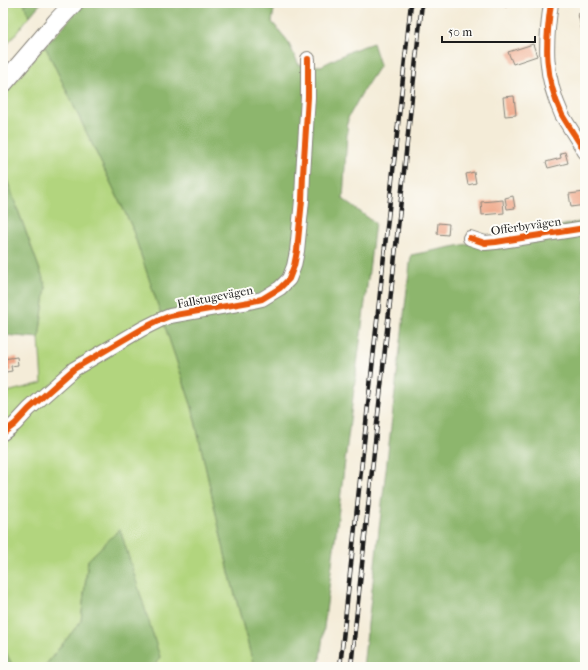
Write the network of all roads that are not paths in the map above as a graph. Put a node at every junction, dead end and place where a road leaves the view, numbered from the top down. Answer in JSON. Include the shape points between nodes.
{"nodes":[{"id":1,"x":58,"y":3,"type":"edge"},
{"id":2,"x":74,"y":3,"type":"edge"},
{"id":3,"x":551,"y":3,"type":"edge"},
{"id":4,"x":308,"y":59,"type":"dead end"},
{"id":5,"x":3,"y":65,"type":"edge"},
{"id":6,"x":3,"y":84,"type":"edge"},
{"id":7,"x":585,"y":152,"type":"edge"},
{"id":8,"x":585,"y":228,"type":"edge"},
{"id":9,"x":470,"y":238,"type":"dead end"},
{"id":10,"x":3,"y":433,"type":"edge"}],
"edges":[{"from":1,"to":5,"type":"main road"},
{"from":2,"to":6,"type":"main road"},
{"from":3,"to":7,"type":"street","via":[[547,30],[548,74],[563,116]]},
{"from":4,"to":10,"type":"street","name":"Fallstugevägen","via":[[302,200],[297,251],[289,279],[262,299],[170,316],[142,329],[74,370]]},
{"from":8,"to":9,"type":"street","name":"Offerbyvägen","via":[[485,243]]}]}
